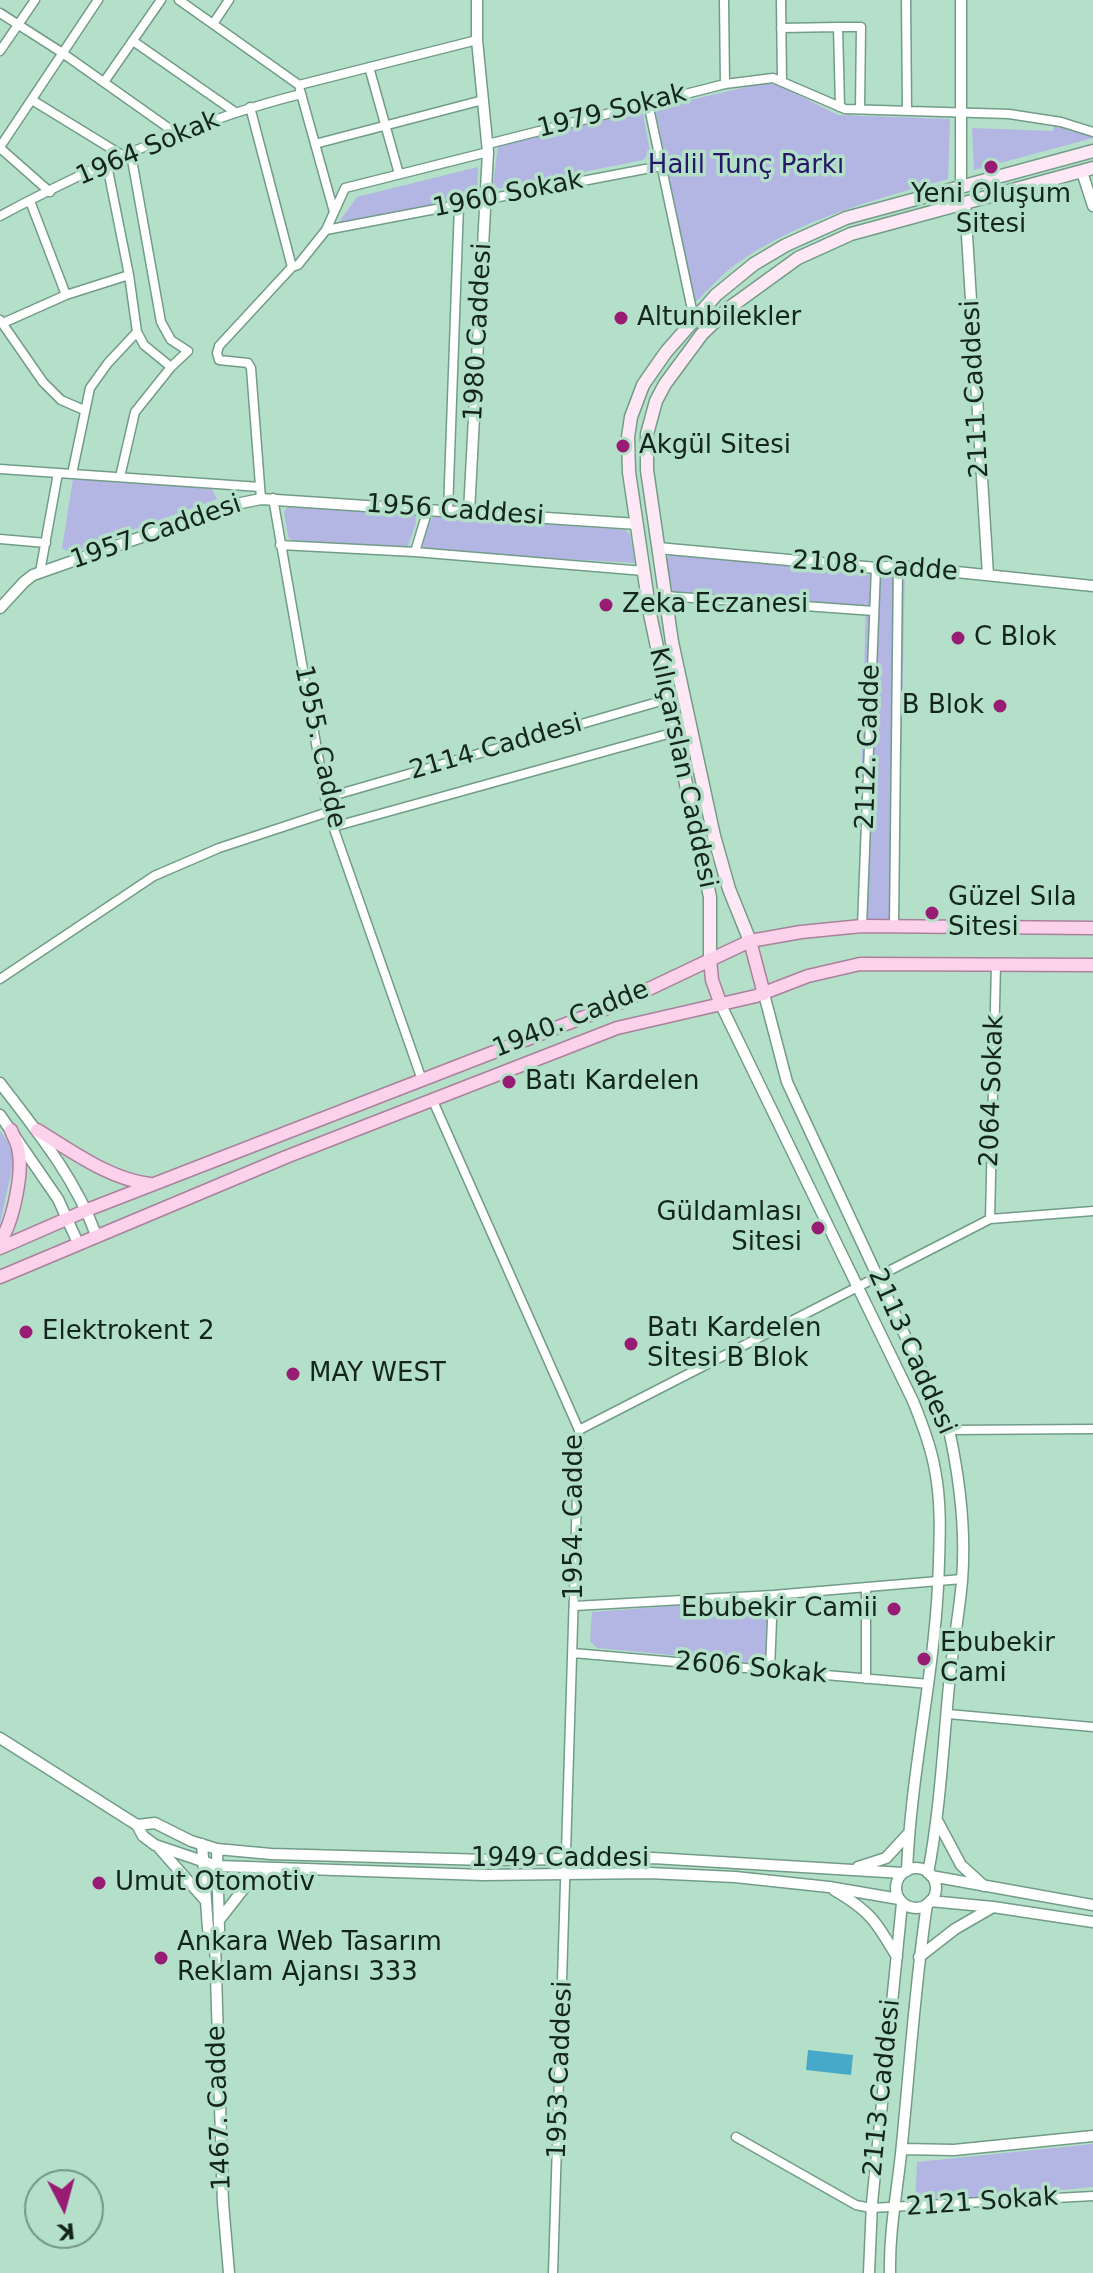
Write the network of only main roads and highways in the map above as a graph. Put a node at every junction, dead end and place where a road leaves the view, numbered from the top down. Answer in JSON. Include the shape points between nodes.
{"nodes":[{"id":1,"x":1093,"y":151,"type":"edge"},
{"id":2,"x":1088,"y":170,"type":"edge"},
{"id":3,"x":961,"y":187,"type":"junction"},
{"id":4,"x":965,"y":203,"type":"junction"},
{"id":5,"x":1093,"y":928,"type":"edge"},
{"id":6,"x":750,"y":941,"type":"junction"},
{"id":7,"x":710,"y":959,"type":"junction"},
{"id":8,"x":1093,"y":965,"type":"edge"},
{"id":9,"x":764,"y":994,"type":"junction"},
{"id":10,"x":721,"y":1005,"type":"junction"},
{"id":11,"x":11,"y":1130,"type":"road end"},
{"id":12,"x":37,"y":1130,"type":"road end"},
{"id":13,"x":153,"y":1185,"type":"junction"},
{"id":14,"x":0,"y":1245,"type":"edge"},
{"id":15,"x":0,"y":1277,"type":"edge"}],
"edges":[{"from":1,"to":3,"type":"main road","name":"Kılıçarslan Caddesi"},
{"from":2,"to":4,"type":"main road","name":"Kılıçarslan Caddesi"},
{"from":3,"to":4,"type":"main road"},
{"from":3,"to":7,"type":"main road","name":"Kılıçarslan Caddesi","via":[[846,218],[754,264],[694,319],[651,373],[631,417],[629,472],[668,699],[710,897]]},
{"from":4,"to":6,"type":"main road","name":"Kılıçarslan Caddesi","via":[[825,244],[760,283],[702,334],[665,384],[650,417],[647,470],[672,642],[714,836]]},
{"from":5,"to":6,"type":"main road","name":"1940. Cadde","via":[[862,926]]},
{"from":6,"to":7,"type":"main road","name":"1940. Cadde"},
{"from":6,"to":9,"type":"main road"},
{"from":7,"to":10,"type":"main road"},
{"from":7,"to":13,"type":"main road","name":"1940. Cadde","via":[[615,1005]]},
{"from":8,"to":9,"type":"main road","name":"1940. Cadde","via":[[860,964],[808,976]]},
{"from":9,"to":10,"type":"main road","name":"1940. Cadde"},
{"from":10,"to":15,"type":"main road","name":"1940. Cadde","via":[[617,1028],[321,1142]]},
{"from":11,"to":14,"type":"main road","via":[[19,1149],[19,1171],[11,1219]]},
{"from":12,"to":13,"type":"main road","via":[[100,1167]]},
{"from":13,"to":14,"type":"main road","name":"1940. Cadde"}]}
